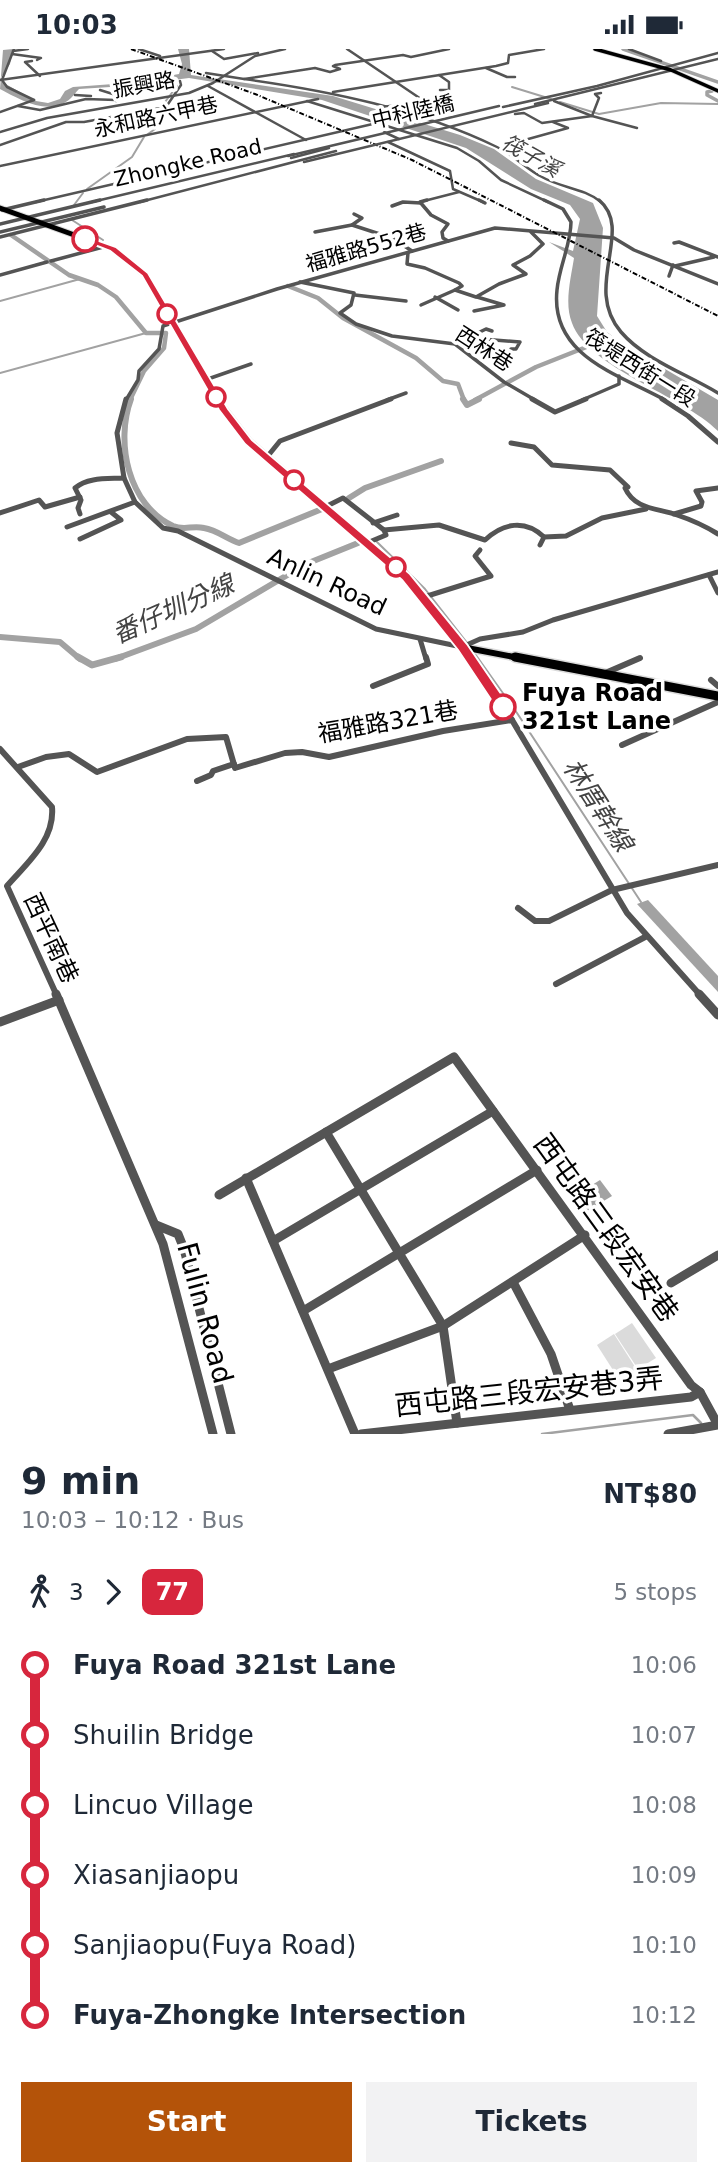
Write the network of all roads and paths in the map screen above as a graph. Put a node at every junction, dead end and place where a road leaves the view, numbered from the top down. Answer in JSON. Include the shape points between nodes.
{"nodes":[{"id":1,"x":28,"y":49,"type":"edge"},
{"id":2,"x":137,"y":49,"type":"edge"},
{"id":3,"x":224,"y":49,"type":"edge"},
{"id":4,"x":285,"y":49,"type":"edge"},
{"id":5,"x":347,"y":49,"type":"edge"},
{"id":6,"x":449,"y":49,"type":"edge"},
{"id":7,"x":544,"y":49,"type":"edge"},
{"id":8,"x":594,"y":49,"type":"edge"},
{"id":9,"x":209,"y":50,"type":"edge"},
{"id":10,"x":629,"y":50,"type":"edge"},
{"id":11,"x":13,"y":52,"type":"edge"},
{"id":12,"x":263,"y":53,"type":"junction"},
{"id":13,"x":616,"y":55,"type":"junction"},
{"id":14,"x":718,"y":56,"type":"edge"},
{"id":15,"x":164,"y":57,"type":"junction"},
{"id":16,"x":147,"y":60,"type":"junction"},
{"id":17,"x":702,"y":60,"type":"junction"},
{"id":18,"x":363,"y":61,"type":"junction"},
{"id":19,"x":661,"y":61,"type":"dead end"},
{"id":20,"x":673,"y":67,"type":"junction"},
{"id":21,"x":486,"y":68,"type":"junction"},
{"id":22,"x":206,"y":73,"type":"dead end"},
{"id":23,"x":439,"y":75,"type":"junction"},
{"id":24,"x":40,"y":76,"type":"junction"},
{"id":25,"x":225,"y":76,"type":"junction"},
{"id":26,"x":515,"y":77,"type":"dead end"},
{"id":27,"x":244,"y":79,"type":"junction"},
{"id":28,"x":1,"y":80,"type":"edge"},
{"id":29,"x":170,"y":80,"type":"dead end"},
{"id":30,"x":180,"y":81,"type":"dead end"},
{"id":31,"x":397,"y":82,"type":"junction"},
{"id":32,"x":208,"y":86,"type":"junction"},
{"id":33,"x":100,"y":90,"type":"dead end"},
{"id":34,"x":440,"y":90,"type":"dead end"},
{"id":35,"x":597,"y":90,"type":"junction"},
{"id":36,"x":718,"y":91,"type":"edge"},
{"id":37,"x":329,"y":93,"type":"junction"},
{"id":38,"x":75,"y":95,"type":"dead end"},
{"id":39,"x":118,"y":97,"type":"junction"},
{"id":40,"x":172,"y":97,"type":"junction"},
{"id":41,"x":318,"y":99,"type":"dead end"},
{"id":42,"x":545,"y":99,"type":"junction"},
{"id":43,"x":306,"y":101,"type":"junction"},
{"id":44,"x":122,"y":105,"type":"junction"},
{"id":45,"x":18,"y":106,"type":"junction"},
{"id":46,"x":381,"y":107,"type":"junction"},
{"id":47,"x":503,"y":108,"type":"junction"},
{"id":48,"x":0,"y":112,"type":"edge"},
{"id":49,"x":255,"y":112,"type":"junction"},
{"id":50,"x":515,"y":114,"type":"dead end"},
{"id":51,"x":592,"y":116,"type":"junction"},
{"id":52,"x":553,"y":121,"type":"junction"},
{"id":53,"x":379,"y":123,"type":"junction"},
{"id":54,"x":637,"y":128,"type":"dead end"},
{"id":55,"x":398,"y":129,"type":"junction"},
{"id":56,"x":348,"y":130,"type":"junction"},
{"id":57,"x":0,"y":132,"type":"edge"},
{"id":58,"x":384,"y":132,"type":"junction"},
{"id":59,"x":363,"y":137,"type":"junction"},
{"id":60,"x":399,"y":139,"type":"dead end"},
{"id":61,"x":306,"y":140,"type":"junction"},
{"id":62,"x":521,"y":141,"type":"dead end"},
{"id":63,"x":388,"y":142,"type":"dead end"},
{"id":64,"x":0,"y":145,"type":"edge"},
{"id":65,"x":329,"y":148,"type":"junction"},
{"id":66,"x":336,"y":151,"type":"junction"},
{"id":67,"x":288,"y":156,"type":"junction"},
{"id":68,"x":304,"y":162,"type":"junction"},
{"id":69,"x":0,"y":166,"type":"edge"},
{"id":70,"x":235,"y":174,"type":"junction"},
{"id":71,"x":84,"y":190,"type":"junction"},
{"id":72,"x":460,"y":191,"type":"junction"},
{"id":73,"x":62,"y":195,"type":"junction"},
{"id":74,"x":421,"y":203,"type":"junction"},
{"id":75,"x":485,"y":204,"type":"dead end"},
{"id":76,"x":72,"y":205,"type":"junction"},
{"id":77,"x":392,"y":206,"type":"dead end"},
{"id":78,"x":1,"y":209,"type":"edge"},
{"id":79,"x":355,"y":214,"type":"dead end"},
{"id":80,"x":25,"y":218,"type":"junction"},
{"id":81,"x":35,"y":222,"type":"junction"},
{"id":82,"x":46,"y":225,"type":"junction"},
{"id":83,"x":352,"y":225,"type":"junction"},
{"id":84,"x":0,"y":231,"type":"edge"},
{"id":85,"x":529,"y":231,"type":"junction"},
{"id":86,"x":315,"y":232,"type":"dead end"},
{"id":87,"x":571,"y":234,"type":"junction"},
{"id":88,"x":612,"y":238,"type":"junction"},
{"id":89,"x":448,"y":241,"type":"junction"},
{"id":90,"x":674,"y":243,"type":"dead end"},
{"id":91,"x":107,"y":246,"type":"junction"},
{"id":92,"x":410,"y":252,"type":"junction"},
{"id":93,"x":717,"y":257,"type":"edge"},
{"id":94,"x":674,"y":265,"type":"junction"},
{"id":95,"x":0,"y":275,"type":"edge"},
{"id":96,"x":669,"y":276,"type":"dead end"},
{"id":97,"x":300,"y":282,"type":"junction"},
{"id":98,"x":718,"y":284,"type":"edge"},
{"id":99,"x":455,"y":290,"type":"junction"},
{"id":100,"x":355,"y":295,"type":"junction"},
{"id":101,"x":435,"y":297,"type":"junction"},
{"id":102,"x":477,"y":297,"type":"junction"},
{"id":103,"x":406,"y":301,"type":"dead end"},
{"id":104,"x":484,"y":302,"type":"junction"},
{"id":105,"x":478,"y":304,"type":"dead end"},
{"id":106,"x":421,"y":305,"type":"dead end"},
{"id":107,"x":458,"y":310,"type":"dead end"},
{"id":108,"x":474,"y":311,"type":"dead end"},
{"id":109,"x":172,"y":324,"type":"junction"},
{"id":110,"x":492,"y":331,"type":"dead end"},
{"id":111,"x":469,"y":338,"type":"junction"},
{"id":112,"x":455,"y":344,"type":"junction"},
{"id":113,"x":511,"y":349,"type":"dead end"},
{"id":114,"x":251,"y":364,"type":"dead end"},
{"id":115,"x":619,"y":376,"type":"junction"},
{"id":116,"x":205,"y":380,"type":"junction"},
{"id":117,"x":406,"y":393,"type":"dead end"},
{"id":118,"x":718,"y":393,"type":"edge"},
{"id":119,"x":718,"y":442,"type":"edge"},
{"id":120,"x":511,"y":443,"type":"dead end"},
{"id":121,"x":267,"y":457,"type":"junction"},
{"id":122,"x":124,"y":478,"type":"junction"},
{"id":123,"x":718,"y":488,"type":"edge"},
{"id":124,"x":80,"y":497,"type":"junction"},
{"id":125,"x":135,"y":502,"type":"junction"},
{"id":126,"x":325,"y":507,"type":"junction"},
{"id":127,"x":646,"y":509,"type":"junction"},
{"id":128,"x":111,"y":512,"type":"junction"},
{"id":129,"x":0,"y":513,"type":"edge"},
{"id":130,"x":80,"y":514,"type":"dead end"},
{"id":131,"x":674,"y":514,"type":"junction"},
{"id":132,"x":397,"y":515,"type":"dead end"},
{"id":133,"x":373,"y":523,"type":"junction"},
{"id":134,"x":67,"y":527,"type":"dead end"},
{"id":135,"x":384,"y":530,"type":"junction"},
{"id":136,"x":718,"y":534,"type":"edge"},
{"id":137,"x":544,"y":537,"type":"junction"},
{"id":138,"x":80,"y":538,"type":"dead end"},
{"id":139,"x":367,"y":543,"type":"junction"},
{"id":140,"x":540,"y":545,"type":"dead end"},
{"id":141,"x":480,"y":550,"type":"dead end"},
{"id":142,"x":718,"y":572,"type":"edge"},
{"id":143,"x":709,"y":575,"type":"junction"},
{"id":144,"x":718,"y":593,"type":"edge"},
{"id":145,"x":428,"y":596,"type":"junction"},
{"id":146,"x":420,"y":639,"type":"junction"},
{"id":147,"x":467,"y":646,"type":"junction"},
{"id":148,"x":640,"y":658,"type":"dead end"},
{"id":149,"x":602,"y":674,"type":"junction"},
{"id":150,"x":711,"y":680,"type":"dead end"},
{"id":151,"x":373,"y":686,"type":"dead end"},
{"id":152,"x":718,"y":686,"type":"edge"},
{"id":153,"x":718,"y":696,"type":"edge"},
{"id":154,"x":718,"y":702,"type":"edge"},
{"id":155,"x":512,"y":720,"type":"junction"},
{"id":156,"x":622,"y":745,"type":"dead end"},
{"id":157,"x":0,"y":749,"type":"edge"},
{"id":158,"x":234,"y":764,"type":"junction"},
{"id":159,"x":18,"y":767,"type":"junction"},
{"id":160,"x":197,"y":781,"type":"dead end"},
{"id":161,"x":718,"y":865,"type":"edge"},
{"id":162,"x":612,"y":890,"type":"junction"},
{"id":163,"x":518,"y":908,"type":"dead end"},
{"id":164,"x":647,"y":936,"type":"junction"},
{"id":165,"x":556,"y":984,"type":"dead end"},
{"id":166,"x":59,"y":1000,"type":"junction"},
{"id":167,"x":718,"y":1015,"type":"edge"},
{"id":168,"x":0,"y":1022,"type":"edge"},
{"id":169,"x":493,"y":1111,"type":"junction"},
{"id":170,"x":326,"y":1132,"type":"junction"},
{"id":171,"x":537,"y":1170,"type":"junction"},
{"id":172,"x":246,"y":1178,"type":"junction"},
{"id":173,"x":361,"y":1189,"type":"junction"},
{"id":174,"x":219,"y":1195,"type":"dead end"},
{"id":175,"x":156,"y":1225,"type":"junction"},
{"id":176,"x":584,"y":1235,"type":"junction"},
{"id":177,"x":273,"y":1241,"type":"junction"},
{"id":178,"x":399,"y":1253,"type":"junction"},
{"id":179,"x":716,"y":1259,"type":"edge"},
{"id":180,"x":513,"y":1282,"type":"junction"},
{"id":181,"x":671,"y":1283,"type":"dead end"},
{"id":182,"x":303,"y":1311,"type":"junction"},
{"id":183,"x":443,"y":1326,"type":"junction"},
{"id":184,"x":328,"y":1370,"type":"junction"},
{"id":185,"x":700,"y":1392,"type":"junction"},
{"id":186,"x":714,"y":1407,"type":"edge"},
{"id":187,"x":570,"y":1410,"type":"junction"},
{"id":188,"x":457,"y":1423,"type":"junction"},
{"id":189,"x":718,"y":1425,"type":"edge"},
{"id":190,"x":213,"y":1434,"type":"edge"},
{"id":191,"x":231,"y":1434,"type":"edge"},
{"id":192,"x":355,"y":1434,"type":"edge"},
{"id":193,"x":361,"y":1434,"type":"edge"},
{"id":194,"x":668,"y":1434,"type":"edge"}],
"edges":[{"from":1,"to":11,"type":"street"},
{"from":2,"to":15,"type":"street"},
{"from":2,"to":16,"type":"street"},
{"from":3,"to":9,"type":"street"},
{"from":4,"to":12,"type":"street","name":"振興路"},
{"from":5,"to":18,"type":"street"},
{"from":6,"to":18,"type":"street"},
{"from":7,"to":21,"type":"street","via":[[509,55],[508,64]]},
{"from":8,"to":13,"type":"main road"},
{"from":9,"to":12,"type":"street","via":[[224,59]]},
{"from":9,"to":15,"type":"street"},
{"from":10,"to":13,"type":"street"},
{"from":10,"to":19,"type":"street"},
{"from":11,"to":24,"type":"street","via":[[41,58],[25,62]]},
{"from":11,"to":28,"type":"street"},
{"from":12,"to":25,"type":"street","name":"振興路"},
{"from":13,"to":20,"type":"main road"},
{"from":14,"to":17,"type":"street"},
{"from":14,"to":17,"type":"street"},
{"from":15,"to":16,"type":"street"},
{"from":16,"to":24,"type":"street"},
{"from":17,"to":20,"type":"street"},
{"from":17,"to":20,"type":"street"},
{"from":18,"to":27,"type":"street","via":[[335,65],[340,69],[330,72],[315,68]]},
{"from":18,"to":31,"type":"street"},
{"from":20,"to":35,"type":"street"},
{"from":20,"to":36,"type":"main road"},
{"from":20,"to":42,"type":"street"},
{"from":20,"to":42,"type":"street"},
{"from":21,"to":23,"type":"street"},
{"from":21,"to":26,"type":"street"},
{"from":22,"to":25,"type":"street"},
{"from":23,"to":31,"type":"street"},
{"from":23,"to":34,"type":"street","via":[[449,82],[449,90]]},
{"from":24,"to":28,"type":"street"},
{"from":25,"to":27,"type":"street"},
{"from":25,"to":32,"type":"street","name":"振興路"},
{"from":27,"to":37,"type":"street"},
{"from":28,"to":45,"type":"street","via":[[34,100]]},
{"from":29,"to":39,"type":"street","via":[[126,88]]},
{"from":30,"to":40,"type":"street"},
{"from":31,"to":37,"type":"street"},
{"from":31,"to":46,"type":"street","via":[[424,100]]},
{"from":32,"to":40,"type":"street","name":"振興路"},
{"from":32,"to":49,"type":"street"},
{"from":33,"to":39,"type":"street"},
{"from":35,"to":47,"type":"street"},
{"from":35,"to":51,"type":"street","via":[[604,93],[595,94],[599,98]]},
{"from":37,"to":46,"type":"street"},
{"from":38,"to":39,"type":"street"},
{"from":39,"to":44,"type":"street"},
{"from":39,"to":45,"type":"street","via":[[40,110]]},
{"from":40,"to":44,"type":"street","name":"振興路"},
{"from":40,"to":64,"type":"street","via":[[166,107],[66,122]]},
{"from":41,"to":43,"type":"street","name":"永和路六甲巷"},
{"from":42,"to":47,"type":"street"},
{"from":42,"to":47,"type":"street"},
{"from":42,"to":51,"type":"street"},
{"from":42,"to":68,"type":"street","bridge":true},
{"from":43,"to":49,"type":"street","name":"永和路六甲巷"},
{"from":43,"to":53,"type":"street"},
{"from":44,"to":57,"type":"street","name":"振興路","via":[[47,118]]},
{"from":45,"to":48,"type":"street"},
{"from":46,"to":88,"type":"street","via":[[497,148],[533,173],[597,199],[609,212]]},
{"from":47,"to":65,"type":"street","name":"中科陸橋","bridge":true},
{"from":47,"to":66,"type":"street","name":"中科陸橋","bridge":true},
{"from":47,"to":67,"type":"street","bridge":true},
{"from":49,"to":61,"type":"street"},
{"from":49,"to":69,"type":"street","name":"永和路六甲巷"},
{"from":50,"to":52,"type":"street","via":[[524,113],[541,123]]},
{"from":51,"to":52,"type":"street"},
{"from":51,"to":54,"type":"street"},
{"from":52,"to":62,"type":"street","via":[[568,128]]},
{"from":53,"to":55,"type":"street"},
{"from":53,"to":56,"type":"street"},
{"from":55,"to":58,"type":"street","name":"Zhongke Road"},
{"from":55,"to":87,"type":"street","via":[[457,149],[517,190],[560,207],[570,218]]},
{"from":56,"to":59,"type":"street"},
{"from":56,"to":61,"type":"street"},
{"from":58,"to":59,"type":"street","name":"Zhongke Road"},
{"from":58,"to":60,"type":"street"},
{"from":59,"to":67,"type":"street","name":"Zhongke Road"},
{"from":61,"to":71,"type":"street"},
{"from":63,"to":72,"type":"street","via":[[450,171],[451,187]]},
{"from":65,"to":67,"type":"street"},
{"from":65,"to":70,"type":"street","name":"Zhongke Road"},
{"from":66,"to":68,"type":"street"},
{"from":66,"to":70,"type":"street","name":"Zhongke Road"},
{"from":67,"to":70,"type":"street","name":"Zhongke Road"},
{"from":68,"to":70,"type":"street","name":"Zhongke Road"},
{"from":70,"to":76,"type":"street","name":"Zhongke Road"},
{"from":70,"to":81,"type":"street","name":"Zhongke Road"},
{"from":70,"to":82,"type":"street","name":"Zhongke Road"},
{"from":71,"to":73,"type":"street"},
{"from":71,"to":76,"type":"street"},
{"from":72,"to":74,"type":"street"},
{"from":72,"to":75,"type":"street"},
{"from":73,"to":76,"type":"street"},
{"from":73,"to":78,"type":"street"},
{"from":74,"to":77,"type":"street"},
{"from":74,"to":89,"type":"street","via":[[448,224],[442,232]]},
{"from":76,"to":80,"type":"street","name":"Zhongke Road"},
{"from":78,"to":80,"type":"main road"},
{"from":79,"to":83,"type":"street","via":[[362,218]]},
{"from":80,"to":81,"type":"main road"},
{"from":80,"to":84,"type":"street","name":"Zhongke Road"},
{"from":81,"to":82,"type":"main road"},
{"from":81,"to":84,"type":"street","name":"Zhongke Road"},
{"from":82,"to":84,"type":"street","name":"Zhongke Road"},
{"from":82,"to":91,"type":"main road"},
{"from":83,"to":86,"type":"street"},
{"from":83,"to":92,"type":"street","via":[[392,238]]},
{"from":85,"to":87,"type":"street","name":"福雅路552巷"},
{"from":85,"to":89,"type":"street","name":"福雅路552巷","via":[[490,228]]},
{"from":85,"to":102,"type":"street","name":"西林巷","via":[[543,244],[513,265],[526,274]]},
{"from":87,"to":88,"type":"street","name":"福雅路552巷"},
{"from":87,"to":115,"type":"street","name":"筏堤西街一段","via":[[560,274],[557,320],[574,346]]},
{"from":88,"to":94,"type":"street"},
{"from":88,"to":118,"type":"street","via":[[605,273],[611,321],[644,352]]},
{"from":89,"to":92,"type":"street","name":"福雅路552巷"},
{"from":90,"to":93,"type":"street"},
{"from":91,"to":95,"type":"street"},
{"from":91,"to":109,"type":"main road","via":[[145,275]]},
{"from":92,"to":97,"type":"street","name":"福雅路552巷"},
{"from":92,"to":99,"type":"street","name":"西林巷","via":[[407,264],[462,285]]},
{"from":93,"to":94,"type":"street"},
{"from":94,"to":96,"type":"street"},
{"from":94,"to":98,"type":"street"},
{"from":97,"to":100,"type":"street"},
{"from":97,"to":109,"type":"street","name":"福雅路552巷"},
{"from":99,"to":101,"type":"street","name":"西林巷"},
{"from":99,"to":102,"type":"street","name":"西林巷"},
{"from":100,"to":103,"type":"street"},
{"from":100,"to":112,"type":"street","name":"西林巷","via":[[340,313],[356,324],[401,338]]},
{"from":101,"to":106,"type":"street","name":"西林巷"},
{"from":101,"to":107,"type":"street","name":"西林巷"},
{"from":102,"to":104,"type":"street","name":"西林巷"},
{"from":104,"to":105,"type":"street","name":"西林巷"},
{"from":104,"to":108,"type":"street","name":"西林巷","via":[[504,305]]},
{"from":109,"to":116,"type":"main road"},
{"from":109,"to":122,"type":"street","name":"Anlin Road","via":[[163,326],[159,349],[139,371],[125,399],[117,433]]},
{"from":110,"to":111,"type":"street","via":[[486,329]]},
{"from":111,"to":112,"type":"street"},
{"from":111,"to":113,"type":"street","name":"西林巷","via":[[520,342]]},
{"from":112,"to":115,"type":"street","name":"西林巷","via":[[504,382],[555,412],[619,384]]},
{"from":114,"to":116,"type":"street"},
{"from":115,"to":119,"type":"street","name":"筏堤西街一段","via":[[686,414]]},
{"from":116,"to":121,"type":"main road","via":[[248,442]]},
{"from":117,"to":121,"type":"street","via":[[280,441]]},
{"from":120,"to":127,"type":"street","via":[[534,447],[552,465],[612,471]]},
{"from":121,"to":126,"type":"main road"},
{"from":122,"to":124,"type":"street","via":[[84,481],[75,487]]},
{"from":122,"to":125,"type":"street","name":"Anlin Road"},
{"from":123,"to":131,"type":"street","via":[[696,491],[701,506]]},
{"from":124,"to":129,"type":"street","via":[[44,507],[39,500]]},
{"from":124,"to":130,"type":"street"},
{"from":125,"to":128,"type":"street"},
{"from":125,"to":146,"type":"street","name":"Anlin Road","via":[[163,528],[178,531],[376,629]]},
{"from":126,"to":133,"type":"street","via":[[343,498]]},
{"from":126,"to":139,"type":"main road"},
{"from":127,"to":131,"type":"street"},
{"from":127,"to":137,"type":"street","via":[[602,518],[566,537]]},
{"from":128,"to":134,"type":"street"},
{"from":128,"to":138,"type":"street","via":[[121,520]]},
{"from":131,"to":136,"type":"street"},
{"from":132,"to":133,"type":"street"},
{"from":133,"to":135,"type":"street"},
{"from":135,"to":137,"type":"street","via":[[439,525],[485,540],[514,523]]},
{"from":135,"to":139,"type":"street","via":[[386,535]]},
{"from":137,"to":140,"type":"street"},
{"from":139,"to":145,"type":"main road"},
{"from":141,"to":145,"type":"street","via":[[475,556],[491,576]]},
{"from":142,"to":143,"type":"street"},
{"from":143,"to":144,"type":"street"},
{"from":143,"to":147,"type":"street"},
{"from":145,"to":147,"type":"main road"},
{"from":146,"to":147,"type":"street","name":"Anlin Road"},
{"from":146,"to":151,"type":"street","via":[[428,664]]},
{"from":147,"to":149,"type":"main road","name":"Anlin Road"},
{"from":147,"to":155,"type":"street"},
{"from":148,"to":149,"type":"street"},
{"from":149,"to":153,"type":"main road","name":"Anlin Road"},
{"from":150,"to":152,"type":"street"},
{"from":154,"to":156,"type":"street"},
{"from":155,"to":158,"type":"street","name":"福雅路321巷","via":[[329,757],[293,753],[235,768]]},
{"from":155,"to":162,"type":"street"},
{"from":157,"to":159,"type":"street","name":"西平南巷"},
{"from":158,"to":159,"type":"street","via":[[226,737],[187,739],[97,772],[67,754]]},
{"from":158,"to":160,"type":"street","name":"福雅路321巷"},
{"from":159,"to":166,"type":"street","name":"西平南巷","via":[[52,807],[55,819],[46,838],[7,886]]},
{"from":161,"to":162,"type":"street"},
{"from":162,"to":163,"type":"street","via":[[549,921],[534,921]]},
{"from":162,"to":164,"type":"street"},
{"from":164,"to":165,"type":"street"},
{"from":164,"to":167,"type":"street"},
{"from":166,"to":168,"type":"street"},
{"from":166,"to":175,"type":"street","name":"西平南巷"},
{"from":169,"to":170,"type":"street","name":"西屯路三段宏安巷","via":[[454,1058]]},
{"from":169,"to":171,"type":"street","name":"西屯路三段宏安巷"},
{"from":169,"to":173,"type":"street"},
{"from":170,"to":172,"type":"street"},
{"from":170,"to":173,"type":"street"},
{"from":171,"to":176,"type":"street","name":"西屯路三段宏安巷"},
{"from":171,"to":178,"type":"street"},
{"from":172,"to":174,"type":"street"},
{"from":172,"to":177,"type":"street"},
{"from":173,"to":177,"type":"street"},
{"from":173,"to":178,"type":"street"},
{"from":175,"to":190,"type":"street","name":"Fulin Road"},
{"from":175,"to":191,"type":"street","name":"Fulin Road","via":[[178,1234],[184,1249]]},
{"from":176,"to":180,"type":"street"},
{"from":176,"to":185,"type":"street","name":"西屯路三段宏安巷"},
{"from":177,"to":182,"type":"street"},
{"from":178,"to":182,"type":"street"},
{"from":178,"to":183,"type":"street"},
{"from":179,"to":181,"type":"street"},
{"from":180,"to":183,"type":"street"},
{"from":180,"to":187,"type":"street","via":[[551,1354]]},
{"from":182,"to":184,"type":"street"},
{"from":183,"to":184,"type":"street"},
{"from":183,"to":188,"type":"street"},
{"from":184,"to":192,"type":"street"},
{"from":185,"to":186,"type":"street","name":"西屯路三段宏安巷"},
{"from":185,"to":187,"type":"street","name":"西屯路三段宏安巷3弄","via":[[691,1397]]},
{"from":186,"to":189,"type":"street","name":"西屯路三段宏安巷"},
{"from":187,"to":188,"type":"street","name":"西屯路三段宏安巷3弄"},
{"from":188,"to":193,"type":"street","name":"西屯路三段宏安巷3弄"},
{"from":189,"to":194,"type":"street"}]}
